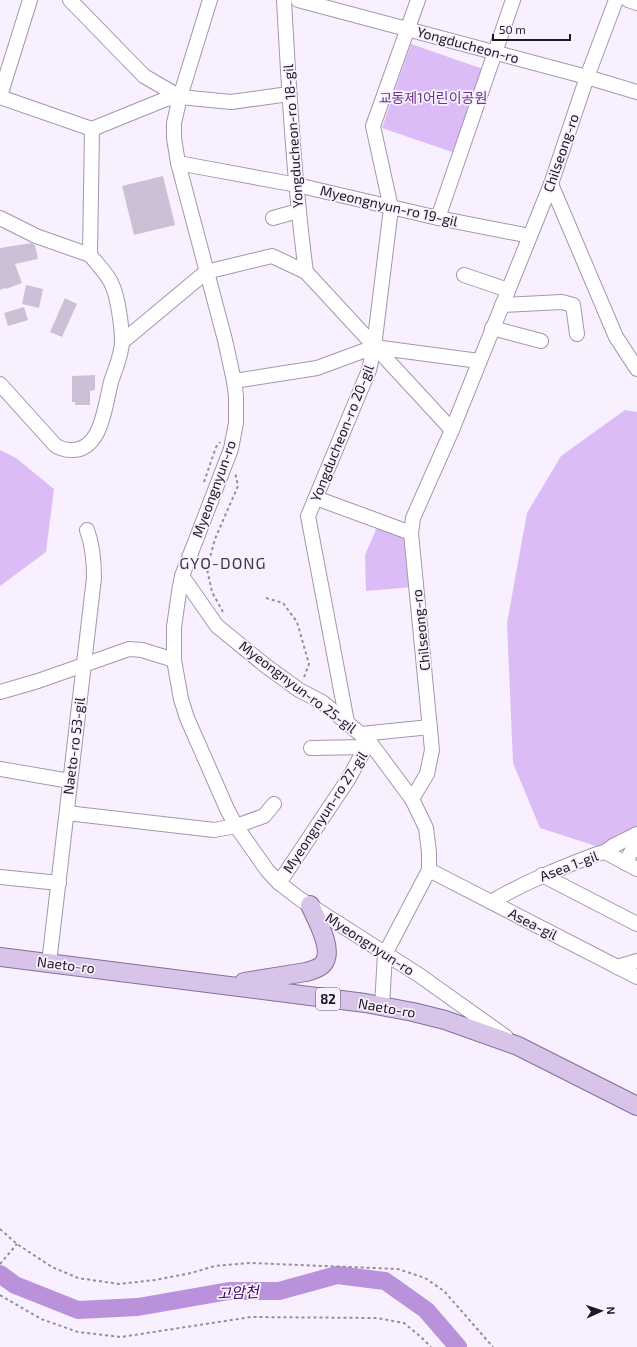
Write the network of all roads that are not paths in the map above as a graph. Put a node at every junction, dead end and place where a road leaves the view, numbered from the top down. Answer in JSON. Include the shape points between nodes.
{"nodes":[{"id":1,"x":30,"y":0,"type":"edge"},
{"id":2,"x":70,"y":0,"type":"edge"},
{"id":3,"x":210,"y":0,"type":"edge"},
{"id":4,"x":284,"y":0,"type":"edge"},
{"id":5,"x":298,"y":0,"type":"edge"},
{"id":6,"x":418,"y":0,"type":"edge"},
{"id":7,"x":513,"y":0,"type":"edge"},
{"id":8,"x":616,"y":0,"type":"edge"},
{"id":9,"x":628,"y":0,"type":"edge"},
{"id":10,"x":637,"y":3,"type":"edge"},
{"id":11,"x":328,"y":4,"type":"edge"},
{"id":12,"x":408,"y":29,"type":"junction"},
{"id":13,"x":496,"y":52,"type":"junction"},
{"id":14,"x":587,"y":77,"type":"junction"},
{"id":15,"x":637,"y":92,"type":"edge"},
{"id":16,"x":289,"y":94,"type":"junction"},
{"id":17,"x":0,"y":97,"type":"edge"},
{"id":18,"x":180,"y":97,"type":"junction"},
{"id":19,"x":92,"y":129,"type":"junction"},
{"id":20,"x":178,"y":163,"type":"junction"},
{"id":21,"x":552,"y":184,"type":"junction"},
{"id":22,"x":297,"y":185,"type":"junction"},
{"id":23,"x":392,"y":208,"type":"junction"},
{"id":24,"x":298,"y":211,"type":"junction"},
{"id":25,"x":0,"y":218,"type":"edge"},
{"id":26,"x":273,"y":218,"type":"dead end"},
{"id":27,"x":438,"y":218,"type":"junction"},
{"id":28,"x":530,"y":236,"type":"junction"},
{"id":29,"x":90,"y":255,"type":"junction"},
{"id":30,"x":206,"y":272,"type":"junction"},
{"id":31,"x":306,"y":272,"type":"junction"},
{"id":32,"x":464,"y":275,"type":"dead end"},
{"id":33,"x":508,"y":290,"type":"junction"},
{"id":34,"x":502,"y":305,"type":"junction"},
{"id":35,"x":492,"y":328,"type":"junction"},
{"id":36,"x":577,"y":334,"type":"dead end"},
{"id":37,"x":541,"y":341,"type":"dead end"},
{"id":38,"x":122,"y":342,"type":"junction"},
{"id":39,"x":374,"y":347,"type":"junction"},
{"id":40,"x":479,"y":361,"type":"junction"},
{"id":41,"x":637,"y":369,"type":"edge"},
{"id":42,"x":234,"y":381,"type":"junction"},
{"id":43,"x":0,"y":384,"type":"edge"},
{"id":44,"x":452,"y":430,"type":"junction"},
{"id":45,"x":316,"y":498,"type":"junction"},
{"id":46,"x":88,"y":530,"type":"dead end"},
{"id":47,"x":411,"y":533,"type":"junction"},
{"id":48,"x":182,"y":576,"type":"junction"},
{"id":49,"x":174,"y":660,"type":"junction"},
{"id":50,"x":84,"y":666,"type":"junction"},
{"id":51,"x":0,"y":692,"type":"edge"},
{"id":52,"x":347,"y":722,"type":"junction"},
{"id":53,"x":430,"y":727,"type":"junction"},
{"id":54,"x":365,"y":741,"type":"junction"},
{"id":55,"x":311,"y":748,"type":"dead end"},
{"id":56,"x":0,"y":769,"type":"edge"},
{"id":57,"x":70,"y":781,"type":"junction"},
{"id":58,"x":412,"y":799,"type":"junction"},
{"id":59,"x":274,"y":804,"type":"dead end"},
{"id":60,"x":67,"y":813,"type":"junction"},
{"id":61,"x":236,"y":826,"type":"junction"},
{"id":62,"x":637,"y":834,"type":"edge"},
{"id":63,"x":637,"y":842,"type":"edge"},
{"id":64,"x":605,"y":852,"type":"junction"},
{"id":65,"x":631,"y":866,"type":"edge"},
{"id":66,"x":429,"y":870,"type":"junction"},
{"id":67,"x":542,"y":875,"type":"junction"},
{"id":68,"x":0,"y":877,"type":"edge"},
{"id":69,"x":59,"y":883,"type":"junction"},
{"id":70,"x":279,"y":883,"type":"junction"},
{"id":71,"x":491,"y":902,"type":"junction"},
{"id":72,"x":310,"y":905,"type":"junction"},
{"id":73,"x":637,"y":924,"type":"edge"},
{"id":74,"x":385,"y":954,"type":"junction"},
{"id":75,"x":0,"y":957,"type":"edge"},
{"id":76,"x":637,"y":961,"type":"edge"},
{"id":77,"x":49,"y":963,"type":"junction"},
{"id":78,"x":616,"y":967,"type":"junction"},
{"id":79,"x":637,"y":977,"type":"edge"},
{"id":80,"x":223,"y":985,"type":"junction"},
{"id":81,"x":382,"y":1006,"type":"junction"},
{"id":82,"x":518,"y":1046,"type":"junction"},
{"id":83,"x":637,"y":1106,"type":"edge"}],
"edges":[{"from":1,"to":17,"type":"street"},
{"from":2,"to":18,"type":"street","via":[[144,76]]},
{"from":3,"to":18,"type":"street","name":"Myeongnyun-ro"},
{"from":4,"to":16,"type":"street","name":"Yongducheon-ro 18-gil"},
{"from":5,"to":11,"type":"street","name":"Yongducheon-ro"},
{"from":6,"to":12,"type":"street","name":"Yongducheon-ro 20-gil"},
{"from":7,"to":13,"type":"street"},
{"from":8,"to":14,"type":"street","name":"Chilseong-ro"},
{"from":9,"to":10,"type":"street"},
{"from":11,"to":12,"type":"street","name":"Yongducheon-ro"},
{"from":12,"to":13,"type":"street","name":"Yongducheon-ro"},
{"from":12,"to":23,"type":"street","name":"Yongducheon-ro 20-gil","via":[[373,126]]},
{"from":13,"to":14,"type":"street","name":"Yongducheon-ro"},
{"from":13,"to":27,"type":"street"},
{"from":14,"to":15,"type":"street","name":"Yongducheon-ro"},
{"from":14,"to":21,"type":"street","name":"Chilseong-ro"},
{"from":16,"to":18,"type":"street","via":[[231,102]]},
{"from":16,"to":22,"type":"street","name":"Yongducheon-ro 18-gil"},
{"from":17,"to":19,"type":"street"},
{"from":18,"to":19,"type":"street","via":[[166,99]]},
{"from":18,"to":20,"type":"street","name":"Myeongnyun-ro","via":[[174,123]]},
{"from":19,"to":29,"type":"street"},
{"from":20,"to":22,"type":"street","name":"Myeongnyun-ro 19-gil"},
{"from":20,"to":30,"type":"street","name":"Myeongnyun-ro"},
{"from":21,"to":28,"type":"street","name":"Chilseong-ro"},
{"from":21,"to":41,"type":"street","via":[[616,337]]},
{"from":22,"to":23,"type":"street","name":"Myeongnyun-ro 19-gil"},
{"from":22,"to":24,"type":"street","name":"Yongducheon-ro 18-gil"},
{"from":23,"to":27,"type":"street","name":"Myeongnyun-ro 19-gil"},
{"from":23,"to":39,"type":"street","name":"Yongducheon-ro 20-gil"},
{"from":24,"to":26,"type":"street"},
{"from":24,"to":31,"type":"street","name":"Yongducheon-ro 18-gil"},
{"from":25,"to":29,"type":"street","via":[[36,236]]},
{"from":27,"to":28,"type":"street","name":"Myeongnyun-ro 19-gil"},
{"from":28,"to":33,"type":"street","name":"Chilseong-ro"},
{"from":29,"to":38,"type":"street","via":[[104,271],[113,287]]},
{"from":30,"to":31,"type":"street","via":[[272,256]]},
{"from":30,"to":38,"type":"street"},
{"from":30,"to":42,"type":"street","name":"Myeongnyun-ro"},
{"from":31,"to":39,"type":"street"},
{"from":32,"to":33,"type":"street"},
{"from":33,"to":34,"type":"street","name":"Chilseong-ro"},
{"from":34,"to":35,"type":"street","name":"Chilseong-ro"},
{"from":34,"to":36,"type":"street","via":[[562,302],[573,305]]},
{"from":35,"to":37,"type":"street"},
{"from":35,"to":40,"type":"street","name":"Chilseong-ro"},
{"from":38,"to":43,"type":"street","via":[[98,430],[87,446],[76,450],[67,450],[55,445]]},
{"from":39,"to":40,"type":"street"},
{"from":39,"to":42,"type":"street","via":[[317,368]]},
{"from":39,"to":44,"type":"street"},
{"from":39,"to":45,"type":"street","name":"Yongducheon-ro 20-gil","via":[[369,370]]},
{"from":40,"to":44,"type":"street","name":"Chilseong-ro"},
{"from":42,"to":48,"type":"street","name":"Myeongnyun-ro","via":[[236,423],[231,449]]},
{"from":44,"to":47,"type":"street","name":"Chilseong-ro","via":[[418,505]]},
{"from":45,"to":47,"type":"street"},
{"from":45,"to":52,"type":"street","name":"Yongducheon-ro 20-gil","via":[[308,516]]},
{"from":46,"to":50,"type":"street","name":"Naeto-ro 53-gil","via":[[94,578]]},
{"from":47,"to":53,"type":"street","name":"Chilseong-ro"},
{"from":48,"to":49,"type":"street","name":"Myeongnyun-ro","via":[[174,627]]},
{"from":48,"to":52,"type":"street","name":"Myeongnyun-ro 25-gil","via":[[217,626],[266,666],[299,690],[322,702]]},
{"from":49,"to":50,"type":"street","via":[[142,650],[129,649]]},
{"from":49,"to":61,"type":"street","name":"Myeongnyun-ro","via":[[187,718]]},
{"from":50,"to":51,"type":"street"},
{"from":50,"to":57,"type":"street","name":"Naeto-ro 53-gil"},
{"from":52,"to":54,"type":"street","name":"Myeongnyun-ro 25-gil"},
{"from":53,"to":54,"type":"street"},
{"from":53,"to":58,"type":"street","name":"Chilseong-ro","via":[[432,750],[427,774]]},
{"from":54,"to":55,"type":"street"},
{"from":54,"to":58,"type":"street","name":"Myeongnyun-ro 25-gil"},
{"from":54,"to":70,"type":"street","name":"Myeongnyun-ro 27-gil","via":[[349,778]]},
{"from":56,"to":57,"type":"street"},
{"from":57,"to":60,"type":"street","name":"Naeto-ro 53-gil"},
{"from":58,"to":66,"type":"street","via":[[426,828]]},
{"from":59,"to":61,"type":"street","via":[[264,816]]},
{"from":60,"to":61,"type":"street","via":[[214,830]]},
{"from":60,"to":69,"type":"street","name":"Naeto-ro 53-gil"},
{"from":61,"to":70,"type":"street","name":"Myeongnyun-ro"},
{"from":62,"to":64,"type":"street"},
{"from":63,"to":65,"type":"street","name":"Asea 1-gil"},
{"from":64,"to":65,"type":"street","name":"Asea 1-gil"},
{"from":64,"to":67,"type":"street","name":"Asea 1-gil"},
{"from":66,"to":71,"type":"street","name":"Asea-gil"},
{"from":66,"to":74,"type":"street"},
{"from":67,"to":71,"type":"street","name":"Asea 1-gil"},
{"from":67,"to":73,"type":"street"},
{"from":68,"to":69,"type":"street"},
{"from":69,"to":77,"type":"street","name":"Naeto-ro 53-gil"},
{"from":70,"to":72,"type":"street","name":"Myeongnyun-ro"},
{"from":71,"to":78,"type":"street","name":"Asea-gil"},
{"from":72,"to":74,"type":"street","name":"Myeongnyun-ro"},
{"from":72,"to":80,"type":"main road","via":[[325,938],[327,952],[322,965],[306,972]]},
{"from":74,"to":81,"type":"street"},
{"from":74,"to":82,"type":"street","name":"Myeongnyun-ro"},
{"from":75,"to":77,"type":"main road","name":"Naeto-ro","number":"82"},
{"from":76,"to":78,"type":"street"},
{"from":77,"to":80,"type":"main road","name":"Naeto-ro","number":"82"},
{"from":78,"to":79,"type":"street","name":"Asea-gil"},
{"from":80,"to":81,"type":"main road","name":"Naeto-ro","number":"82"},
{"from":81,"to":82,"type":"main road","name":"Naeto-ro","number":"82","via":[[445,1020]]},
{"from":82,"to":83,"type":"main road","name":"Naeto-ro","number":"82"}]}
